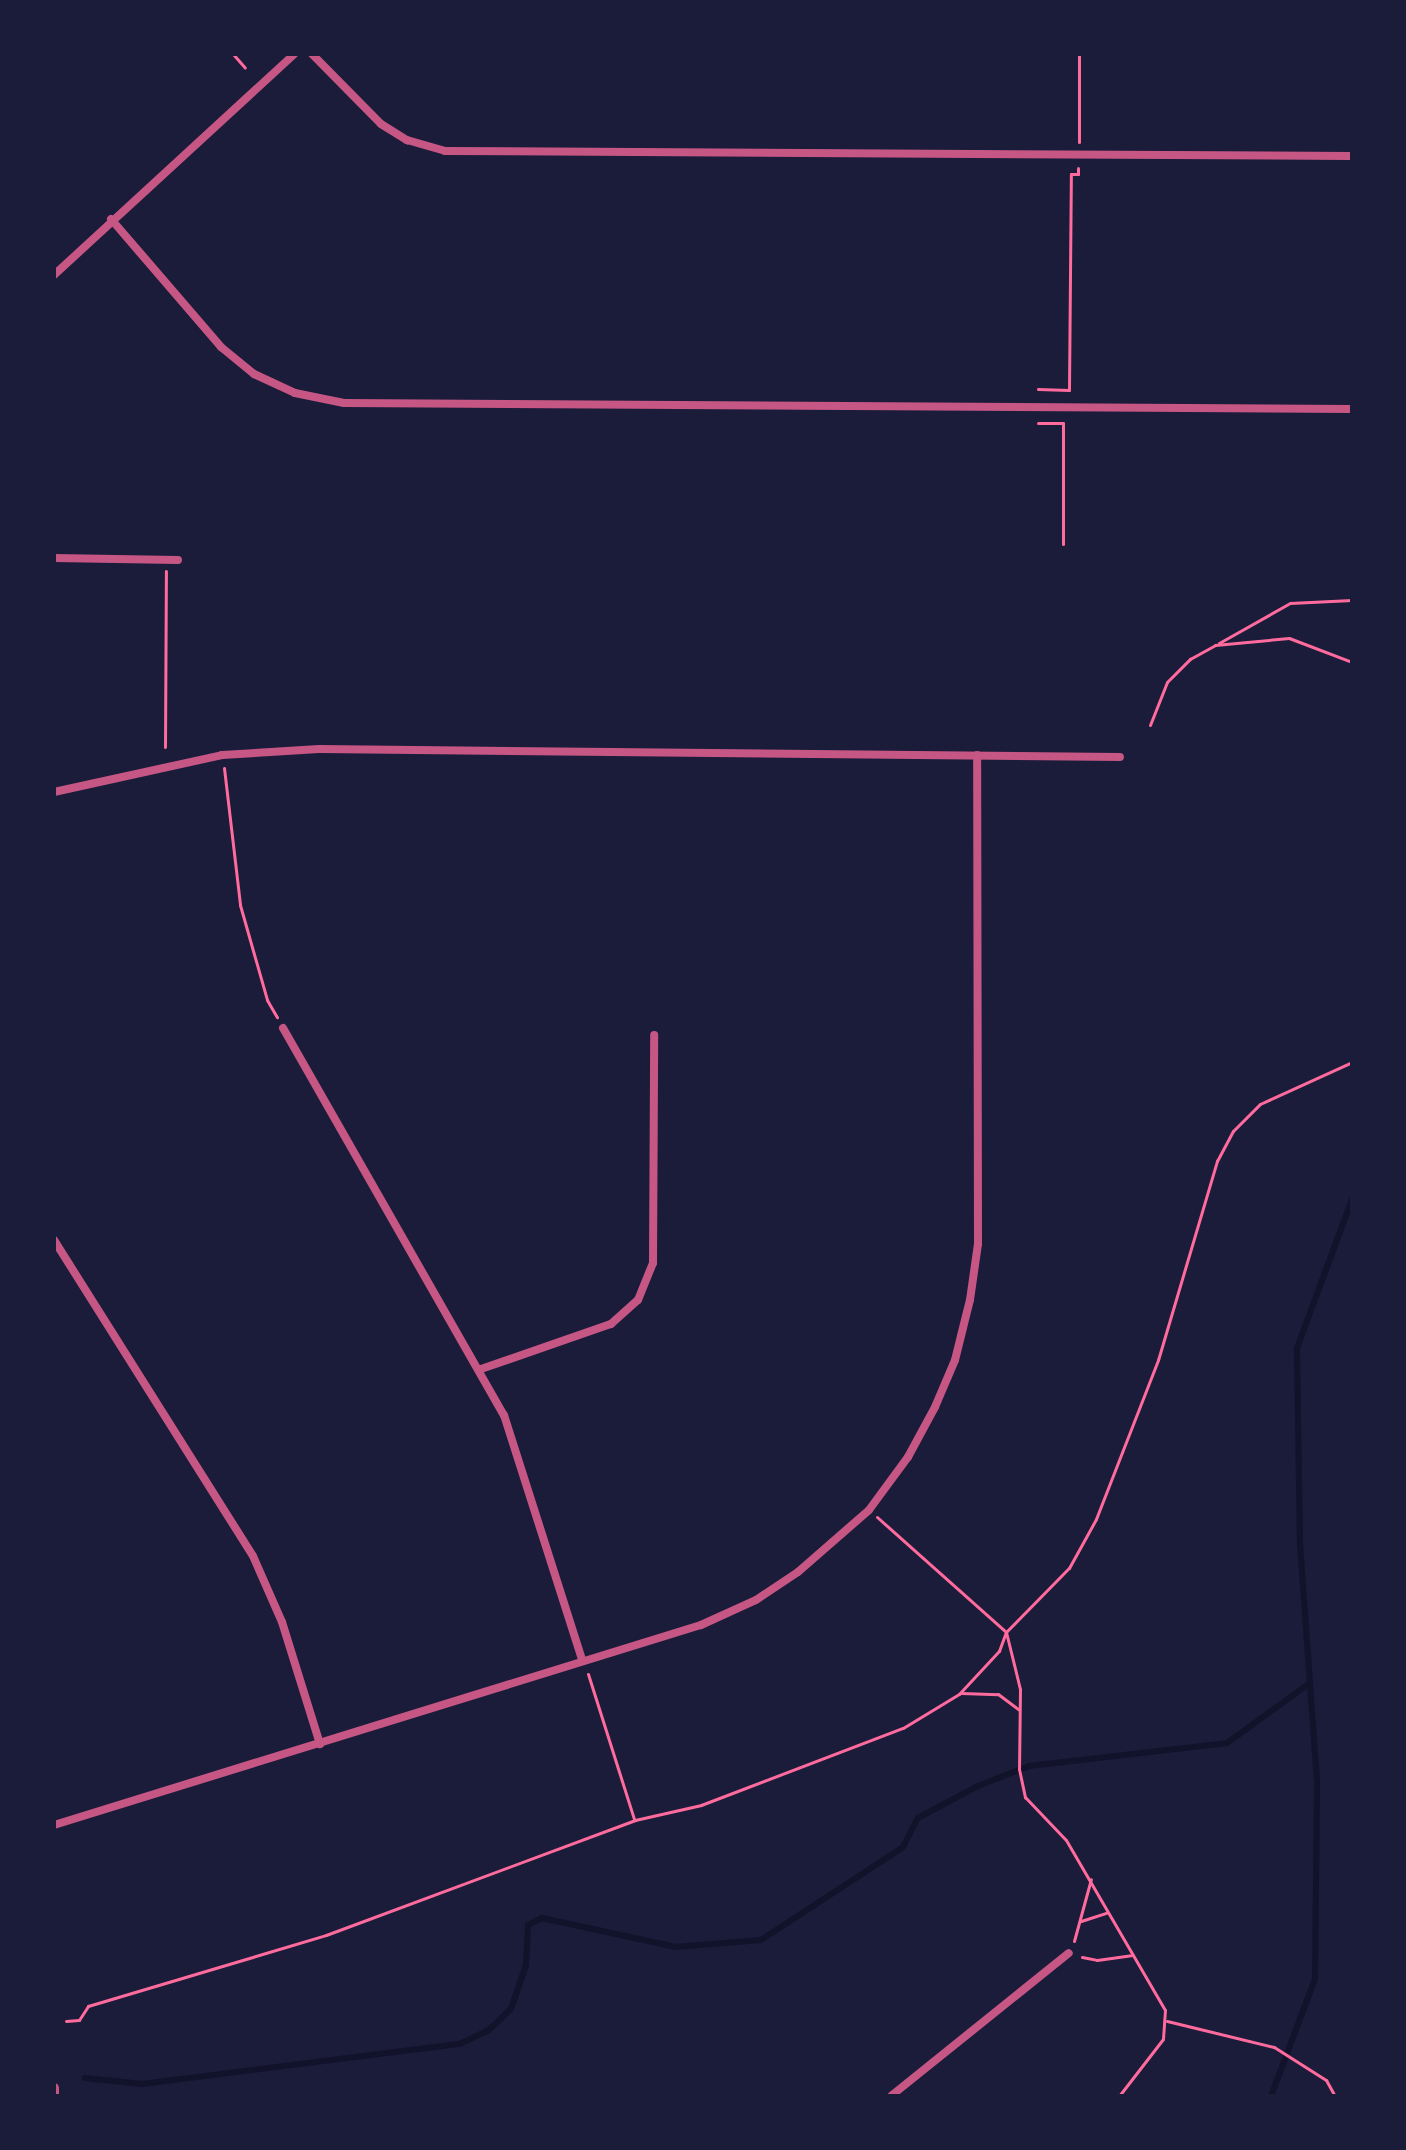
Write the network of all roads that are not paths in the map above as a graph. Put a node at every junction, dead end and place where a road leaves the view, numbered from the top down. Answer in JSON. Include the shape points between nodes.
{"nodes":[{"id":1,"x":294,"y":54,"type":"edge"},
{"id":2,"x":312,"y":54,"type":"edge"},
{"id":3,"x":1352,"y":156,"type":"edge"},
{"id":4,"x":111,"y":219,"type":"junction"},
{"id":5,"x":54,"y":275,"type":"edge"},
{"id":6,"x":1352,"y":409,"type":"edge"},
{"id":7,"x":54,"y":558,"type":"edge"},
{"id":8,"x":178,"y":560,"type":"dead end"},
{"id":9,"x":977,"y":755,"type":"junction"},
{"id":10,"x":1120,"y":757,"type":"dead end"},
{"id":11,"x":54,"y":792,"type":"edge"},
{"id":12,"x":283,"y":1028,"type":"road end"},
{"id":13,"x":654,"y":1035,"type":"dead end"},
{"id":14,"x":54,"y":1240,"type":"edge"},
{"id":15,"x":481,"y":1369,"type":"junction"},
{"id":16,"x":582,"y":1659,"type":"junction"},
{"id":17,"x":320,"y":1744,"type":"junction"},
{"id":18,"x":54,"y":1825,"type":"edge"},
{"id":19,"x":1069,"y":1953,"type":"road end"},
{"id":20,"x":54,"y":2088,"type":"edge"},
{"id":21,"x":54,"y":2096,"type":"edge"},
{"id":22,"x":891,"y":2096,"type":"edge"}],
"edges":[{"from":1,"to":4,"type":"street"},
{"from":2,"to":3,"type":"street","via":[[381,124],[407,140],[445,151]]},
{"from":4,"to":5,"type":"street"},
{"from":4,"to":6,"type":"street","via":[[221,347],[254,374],[295,393],[344,403]]},
{"from":7,"to":8,"type":"street"},
{"from":9,"to":10,"type":"street"},
{"from":9,"to":11,"type":"street","via":[[319,749],[222,755]]},
{"from":9,"to":16,"type":"street","via":[[978,1244],[955,1360],[935,1407],[908,1457],[869,1510],[840,1540],[756,1600],[701,1625]]},
{"from":12,"to":15,"type":"street"},
{"from":13,"to":15,"type":"street","via":[[653,1263],[638,1300],[611,1324]]},
{"from":14,"to":17,"type":"street","via":[[253,1556],[282,1622]]},
{"from":15,"to":16,"type":"street","via":[[520,1455]]},
{"from":16,"to":17,"type":"street"},
{"from":17,"to":18,"type":"street"},
{"from":19,"to":22,"type":"street"},
{"from":20,"to":21,"type":"street"}]}
